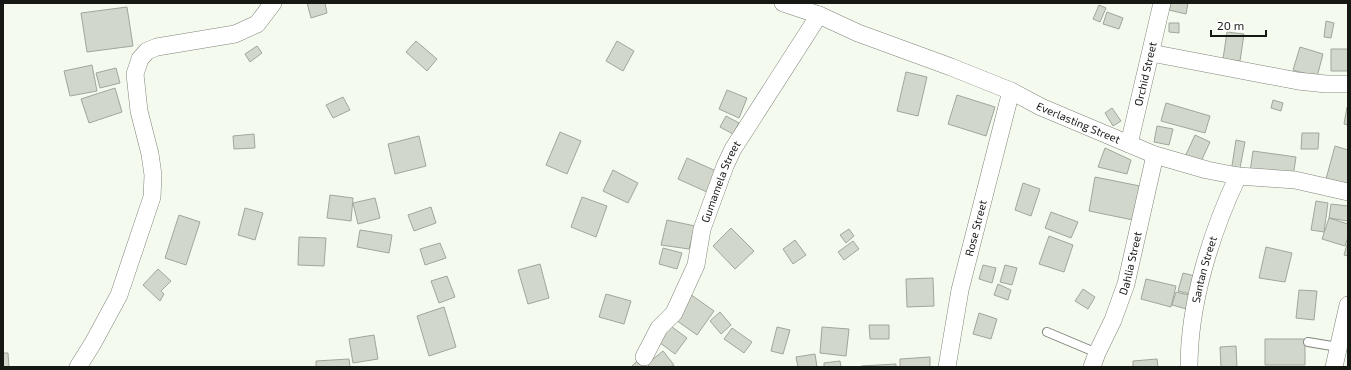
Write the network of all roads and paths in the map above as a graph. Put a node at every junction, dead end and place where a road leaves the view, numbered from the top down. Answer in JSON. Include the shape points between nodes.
{"nodes":[{"id":1,"x":274,"y":3,"type":"edge"},
{"id":2,"x":783,"y":3,"type":"edge"},
{"id":3,"x":1162,"y":3,"type":"edge"},
{"id":4,"x":819,"y":15,"type":"junction"},
{"id":5,"x":1151,"y":53,"type":"junction"},
{"id":6,"x":1348,"y":84,"type":"edge"},
{"id":7,"x":1011,"y":91,"type":"junction"},
{"id":8,"x":1128,"y":144,"type":"junction"},
{"id":9,"x":1155,"y":155,"type":"junction"},
{"id":10,"x":1238,"y":176,"type":"junction"},
{"id":11,"x":1348,"y":192,"type":"edge"},
{"id":12,"x":1348,"y":306,"type":"edge"},
{"id":13,"x":1047,"y":332,"type":"dead end"},
{"id":14,"x":1308,"y":342,"type":"dead end"},
{"id":15,"x":1338,"y":347,"type":"junction"},
{"id":16,"x":644,"y":357,"type":"dead end"},
{"id":17,"x":1094,"y":360,"type":"edge"},
{"id":18,"x":78,"y":367,"type":"edge"},
{"id":19,"x":947,"y":367,"type":"edge"},
{"id":20,"x":1189,"y":367,"type":"edge"},
{"id":21,"x":1334,"y":367,"type":"edge"}],
"edges":[{"from":1,"to":18,"type":"street","via":[[257,24],[235,34],[157,47],[147,51],[140,60],[135,74],[139,111],[153,175],[152,197],[119,295]]},
{"from":2,"to":4,"type":"street","name":"Everlasting Street"},
{"from":3,"to":5,"type":"street","name":"Orchid Street"},
{"from":4,"to":7,"type":"street","name":"Everlasting Street","via":[[858,33]]},
{"from":4,"to":16,"type":"street","name":"Gumamela Street","via":[[733,149],[702,229],[696,265],[674,313],[660,328]]},
{"from":5,"to":6,"type":"street","via":[[1298,82]]},
{"from":5,"to":8,"type":"street","name":"Orchid Street"},
{"from":7,"to":8,"type":"street","name":"Everlasting Street","via":[[1041,107]]},
{"from":7,"to":19,"type":"street","name":"Rose Street","via":[[960,290]]},
{"from":8,"to":9,"type":"street","name":"Everlasting Street"},
{"from":9,"to":10,"type":"street","name":"Everlasting Street"},
{"from":9,"to":17,"type":"street","name":"Dahlia Street","via":[[1126,284]]},
{"from":10,"to":11,"type":"street","name":"Everlasting Street","via":[[1295,180]]},
{"from":10,"to":20,"type":"street","name":"Santan Street","via":[[1210,247],[1198,293],[1192,321]]},
{"from":12,"to":15,"type":"street"},
{"from":13,"to":17,"type":"lane"},
{"from":14,"to":15,"type":"lane"},
{"from":15,"to":21,"type":"street"}]}
